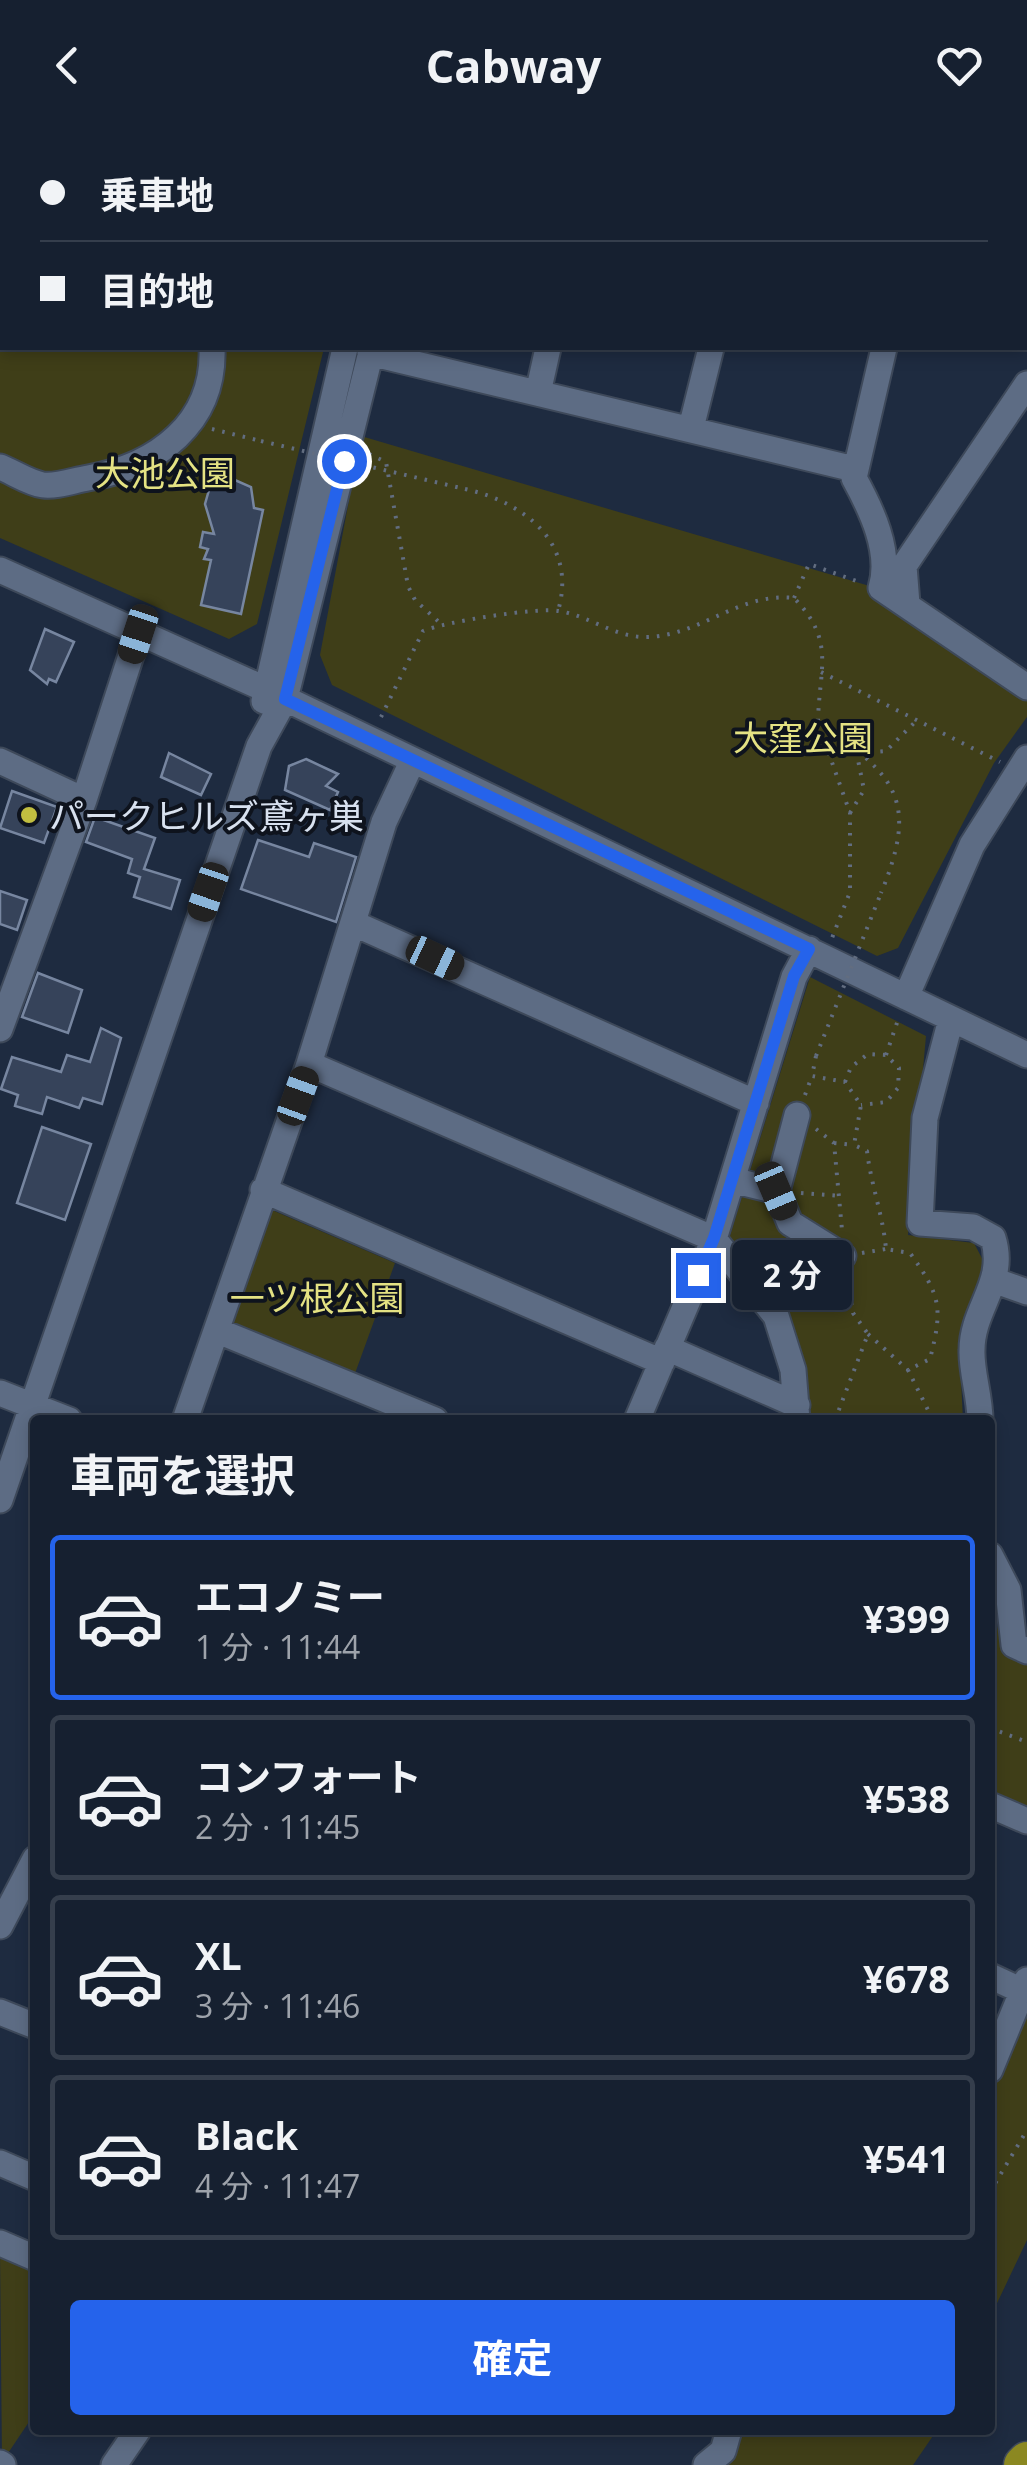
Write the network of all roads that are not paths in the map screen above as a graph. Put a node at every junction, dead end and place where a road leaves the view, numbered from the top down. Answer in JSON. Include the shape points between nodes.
{"nodes":[{"id":1,"x":212,"y":350,"type":"edge"},
{"id":2,"x":362,"y":350,"type":"edge"},
{"id":3,"x":366,"y":350,"type":"edge"},
{"id":4,"x":548,"y":350,"type":"edge"},
{"id":5,"x":710,"y":350,"type":"edge"},
{"id":6,"x":884,"y":350,"type":"edge"},
{"id":7,"x":1027,"y":384,"type":"edge"},
{"id":8,"x":538,"y":393,"type":"junction"},
{"id":9,"x":691,"y":428,"type":"junction"},
{"id":10,"x":0,"y":467,"type":"edge"},
{"id":11,"x":854,"y":469,"type":"junction"},
{"id":12,"x":0,"y":570,"type":"edge"},
{"id":13,"x":907,"y":604,"type":"junction"},
{"id":14,"x":138,"y":634,"type":"junction"},
{"id":15,"x":1027,"y":687,"type":"edge"},
{"id":16,"x":275,"y":694,"type":"junction"},
{"id":17,"x":1027,"y":758,"type":"edge"},
{"id":18,"x":0,"y":762,"type":"edge"},
{"id":19,"x":412,"y":762,"type":"junction"},
{"id":20,"x":84,"y":800,"type":"junction"},
{"id":21,"x":355,"y":924,"type":"junction"},
{"id":22,"x":820,"y":944,"type":"junction"},
{"id":23,"x":12,"y":954,"type":"edge"},
{"id":24,"x":906,"y":997,"type":"junction"},
{"id":25,"x":950,"y":1019,"type":"junction"},
{"id":26,"x":0,"y":1030,"type":"edge"},
{"id":27,"x":1027,"y":1055,"type":"edge"},
{"id":28,"x":309,"y":1064,"type":"junction"},
{"id":29,"x":756,"y":1103,"type":"junction"},
{"id":30,"x":798,"y":1115,"type":"dead end"},
{"id":31,"x":732,"y":1180,"type":"junction"},
{"id":32,"x":263,"y":1190,"type":"junction"},
{"id":33,"x":776,"y":1191,"type":"junction"},
{"id":34,"x":714,"y":1238,"type":"junction"},
{"id":35,"x":842,"y":1256,"type":"dead end"},
{"id":36,"x":996,"y":1281,"type":"junction"},
{"id":37,"x":1027,"y":1292,"type":"edge"},
{"id":38,"x":218,"y":1331,"type":"junction"},
{"id":39,"x":664,"y":1355,"type":"junction"},
{"id":40,"x":0,"y":1393,"type":"edge"},
{"id":41,"x":32,"y":1405,"type":"junction"},
{"id":42,"x":797,"y":1412,"type":"edge"},
{"id":43,"x":56,"y":1415,"type":"edge"},
{"id":44,"x":188,"y":1415,"type":"edge"},
{"id":45,"x":423,"y":1415,"type":"edge"},
{"id":46,"x":639,"y":1415,"type":"edge"},
{"id":47,"x":980,"y":1415,"type":"edge"},
{"id":48,"x":0,"y":1500,"type":"edge"},
{"id":49,"x":995,"y":1565,"type":"edge"},
{"id":50,"x":1027,"y":1651,"type":"edge"},
{"id":51,"x":995,"y":1807,"type":"edge"},
{"id":52,"x":1027,"y":1820,"type":"edge"},
{"id":53,"x":30,"y":1873,"type":"edge"},
{"id":54,"x":0,"y":1926,"type":"edge"},
{"id":55,"x":995,"y":1977,"type":"edge"},
{"id":56,"x":1025,"y":1985,"type":"edge"},
{"id":57,"x":0,"y":2012,"type":"edge"},
{"id":58,"x":30,"y":2024,"type":"edge"},
{"id":59,"x":995,"y":2058,"type":"edge"},
{"id":60,"x":0,"y":2242,"type":"edge"},
{"id":61,"x":30,"y":2256,"type":"edge"},
{"id":62,"x":135,"y":2435,"type":"edge"},
{"id":63,"x":727,"y":2435,"type":"edge"},
{"id":64,"x":114,"y":2465,"type":"edge"},
{"id":65,"x":706,"y":2465,"type":"edge"}],
"edges":[{"from":1,"to":10,"type":"street","via":[[213,370],[193,425],[153,457],[114,473],[43,486]]},
{"from":2,"to":16,"type":"street"},
{"from":3,"to":8,"type":"street"},
{"from":4,"to":8,"type":"street"},
{"from":5,"to":9,"type":"street"},
{"from":6,"to":11,"type":"street"},
{"from":7,"to":13,"type":"street","via":[[904,566]]},
{"from":8,"to":9,"type":"street"},
{"from":9,"to":11,"type":"street"},
{"from":11,"to":13,"type":"street","via":[[874,515],[882,585]]},
{"from":12,"to":14,"type":"street"},
{"from":13,"to":15,"type":"street"},
{"from":14,"to":16,"type":"street"},
{"from":14,"to":20,"type":"street"},
{"from":16,"to":19,"type":"street"},
{"from":16,"to":41,"type":"street"},
{"from":17,"to":24,"type":"street","via":[[972,845]]},
{"from":18,"to":20,"type":"street"},
{"from":19,"to":21,"type":"street","via":[[384,822]]},
{"from":19,"to":22,"type":"street"},
{"from":20,"to":23,"type":"street"},
{"from":21,"to":28,"type":"street"},
{"from":21,"to":29,"type":"street"},
{"from":22,"to":24,"type":"street"},
{"from":22,"to":29,"type":"street","via":[[794,976]]},
{"from":23,"to":26,"type":"street"},
{"from":24,"to":25,"type":"street"},
{"from":25,"to":27,"type":"street"},
{"from":25,"to":36,"type":"street","via":[[926,1118],[920,1223],[973,1227],[994,1238],[1000,1258]]},
{"from":28,"to":32,"type":"street"},
{"from":28,"to":34,"type":"street"},
{"from":29,"to":31,"type":"street"},
{"from":30,"to":33,"type":"street"},
{"from":31,"to":33,"type":"street"},
{"from":31,"to":34,"type":"street"},
{"from":32,"to":38,"type":"street"},
{"from":32,"to":39,"type":"street"},
{"from":33,"to":35,"type":"street","via":[[790,1223]]},
{"from":34,"to":39,"type":"street"},
{"from":34,"to":42,"type":"street","via":[[776,1316],[793,1370]]},
{"from":36,"to":37,"type":"street"},
{"from":36,"to":47,"type":"street","via":[[972,1351]]},
{"from":38,"to":44,"type":"street"},
{"from":38,"to":45,"type":"street"},
{"from":39,"to":42,"type":"street"},
{"from":39,"to":46,"type":"street"},
{"from":40,"to":41,"type":"street"},
{"from":41,"to":43,"type":"street"},
{"from":41,"to":48,"type":"street"},
{"from":49,"to":50,"type":"street","via":[[1008,1590],[1014,1646]]},
{"from":51,"to":52,"type":"street"},
{"from":53,"to":54,"type":"street"},
{"from":55,"to":56,"type":"street"},
{"from":56,"to":59,"type":"street"},
{"from":57,"to":58,"type":"street"},
{"from":60,"to":61,"type":"street"},
{"from":62,"to":64,"type":"street"},
{"from":63,"to":65,"type":"street"}]}
